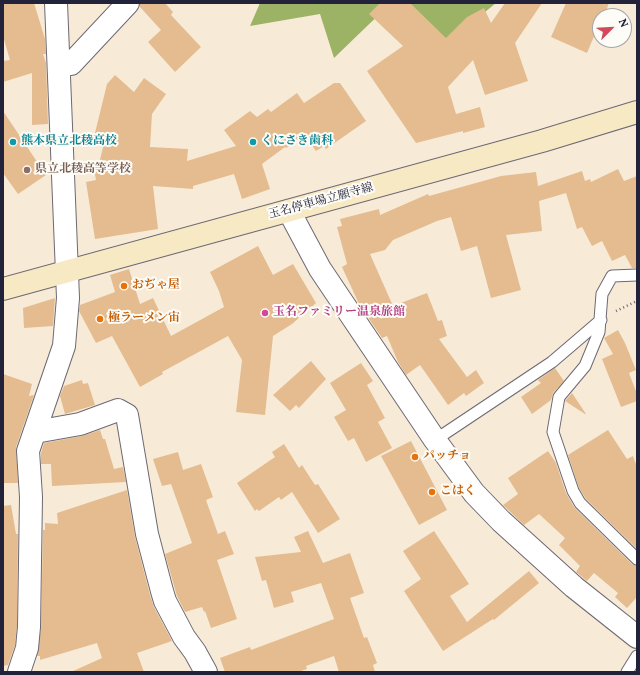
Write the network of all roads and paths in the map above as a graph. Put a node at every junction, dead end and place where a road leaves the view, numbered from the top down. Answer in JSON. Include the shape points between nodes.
{"nodes":[{"id":1,"x":56,"y":3,"type":"edge"},
{"id":2,"x":128,"y":3,"type":"edge"},
{"id":3,"x":59,"y":66,"type":"junction"},
{"id":4,"x":637,"y":112,"type":"edge"},
{"id":5,"x":289,"y":211,"type":"junction"},
{"id":6,"x":67,"y":270,"type":"junction"},
{"id":7,"x":637,"y":275,"type":"edge"},
{"id":8,"x":3,"y":289,"type":"edge"},
{"id":9,"x":637,"y":301,"type":"edge"},
{"id":10,"x":601,"y":319,"type":"junction"},
{"id":11,"x":36,"y":432,"type":"junction"},
{"id":12,"x":435,"y":440,"type":"junction"},
{"id":13,"x":637,"y":559,"type":"edge"},
{"id":14,"x":636,"y":632,"type":"edge"},
{"id":15,"x":637,"y":656,"type":"edge"},
{"id":16,"x":19,"y":672,"type":"edge"},
{"id":17,"x":206,"y":672,"type":"edge"},
{"id":18,"x":627,"y":672,"type":"edge"}],
"edges":[{"from":1,"to":3,"type":"street"},
{"from":2,"to":3,"type":"street","via":[[71,64]]},
{"from":3,"to":6,"type":"street"},
{"from":4,"to":5,"type":"main road","name":"玉名停車場立願寺線"},
{"from":5,"to":6,"type":"main road","name":"玉名停車場立願寺線"},
{"from":5,"to":12,"type":"street","via":[[320,269]]},
{"from":6,"to":8,"type":"main road","name":"玉名停車場立願寺線"},
{"from":6,"to":11,"type":"street","via":[[68,298],[64,346]]},
{"from":7,"to":10,"type":"lane","via":[[612,276],[602,294]]},
{"from":9,"to":10,"type":"path"},
{"from":10,"to":12,"type":"lane","via":[[552,362]]},
{"from":10,"to":13,"type":"lane","via":[[599,332],[585,366],[559,397],[552,432],[580,503]]},
{"from":11,"to":16,"type":"street","via":[[28,452],[31,497],[29,627],[27,648]]},
{"from":11,"to":17,"type":"street","via":[[80,424],[118,410],[127,415],[147,534],[163,596]]},
{"from":12,"to":14,"type":"street","via":[[474,493],[501,521],[574,587]]},
{"from":15,"to":18,"type":"lane"}]}
